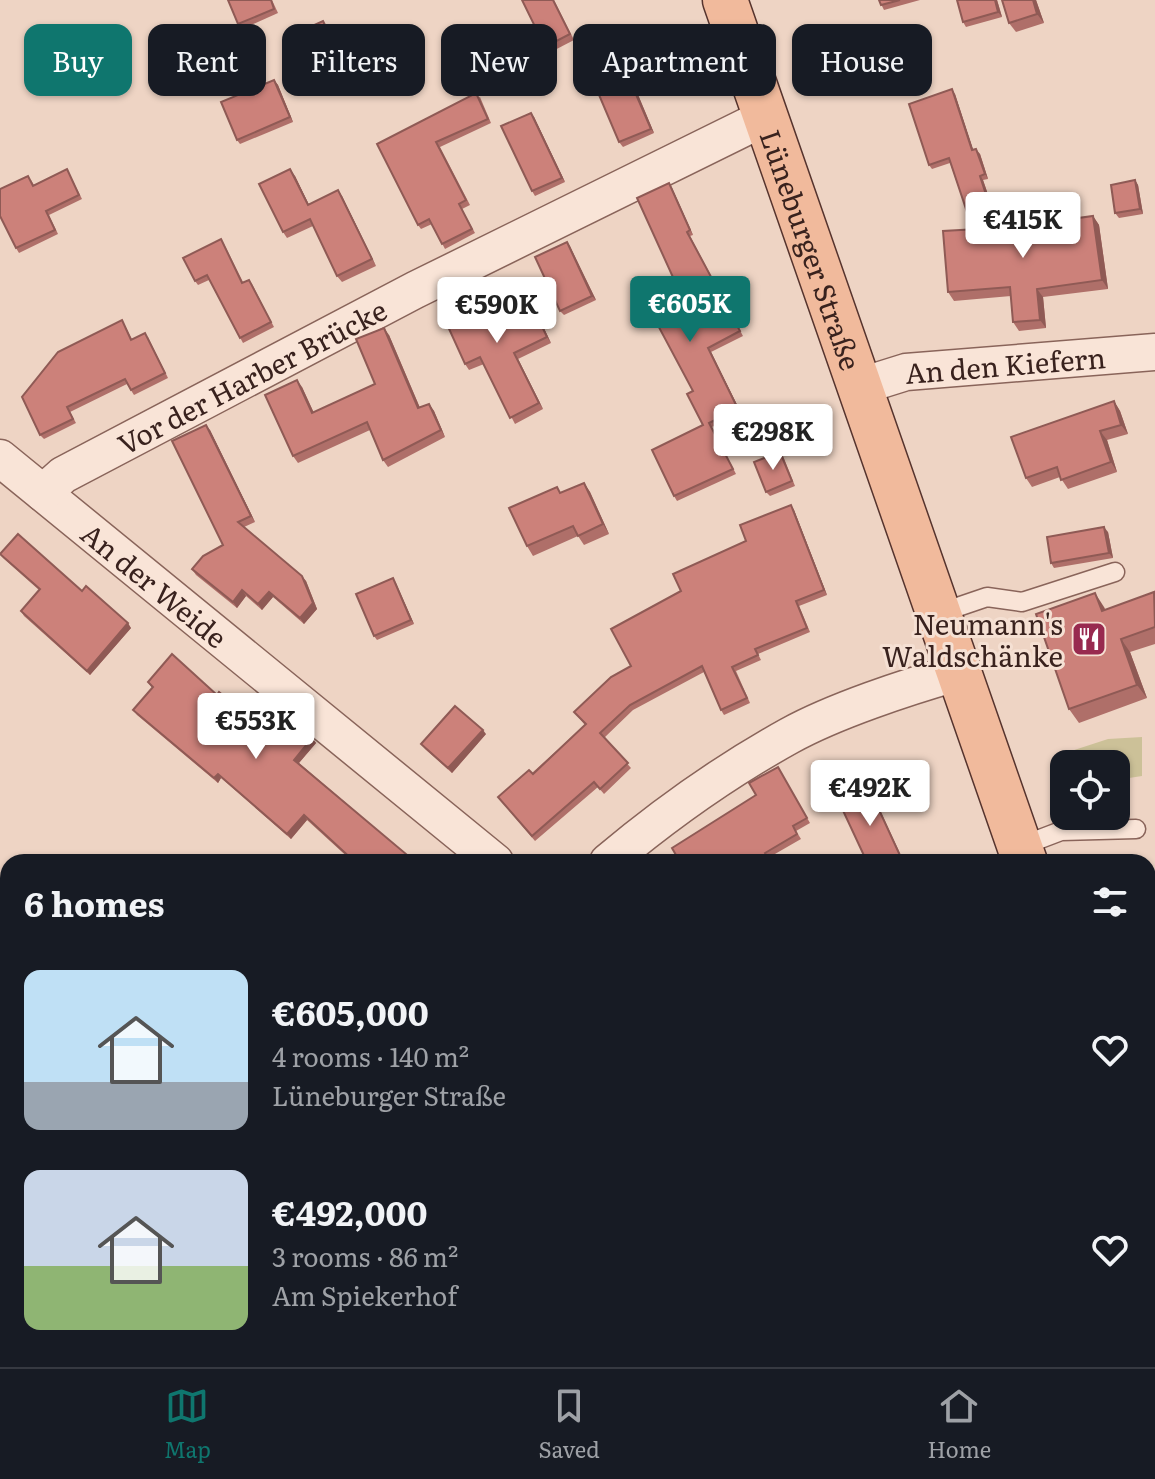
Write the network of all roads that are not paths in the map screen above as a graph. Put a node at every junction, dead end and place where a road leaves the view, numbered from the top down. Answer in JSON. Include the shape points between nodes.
{"nodes":[{"id":1,"x":725,"y":0,"type":"edge"},
{"id":2,"x":766,"y":117,"type":"junction"},
{"id":3,"x":1155,"y":352,"type":"edge"},
{"id":4,"x":858,"y":387,"type":"junction"},
{"id":5,"x":0,"y":458,"type":"edge"},
{"id":6,"x":43,"y":493,"type":"junction"},
{"id":7,"x":1115,"y":572,"type":"dead end"},
{"id":8,"x":937,"y":614,"type":"junction"},
{"id":9,"x":956,"y":673,"type":"junction"},
{"id":10,"x":1136,"y":829,"type":"dead end"},
{"id":11,"x":485,"y":854,"type":"edge"},
{"id":12,"x":617,"y":854,"type":"edge"},
{"id":13,"x":1022,"y":854,"type":"edge"}],
"edges":[{"from":1,"to":2,"type":"main road","name":"Lüneburger Straße"},
{"from":2,"to":4,"type":"main road","name":"Lüneburger Straße"},
{"from":2,"to":6,"type":"street","name":"Vor der Harber Brücke","via":[[415,290],[63,475]]},
{"from":3,"to":4,"type":"street","name":"An den Kiefern","via":[[906,372]]},
{"from":4,"to":8,"type":"main road","name":"Lüneburger Straße"},
{"from":5,"to":6,"type":"street","name":"An der Weide"},
{"from":6,"to":11,"type":"street","name":"An der Weide"},
{"from":7,"to":8,"type":"lane","via":[[1022,602],[987,597]]},
{"from":8,"to":9,"type":"main road","name":"Lüneburger Straße"},
{"from":9,"to":12,"type":"street","via":[[792,734],[672,808]]},
{"from":9,"to":13,"type":"main road","name":"Lüneburger Straße"},
{"from":10,"to":13,"type":"lane","via":[[1061,831]]}]}
